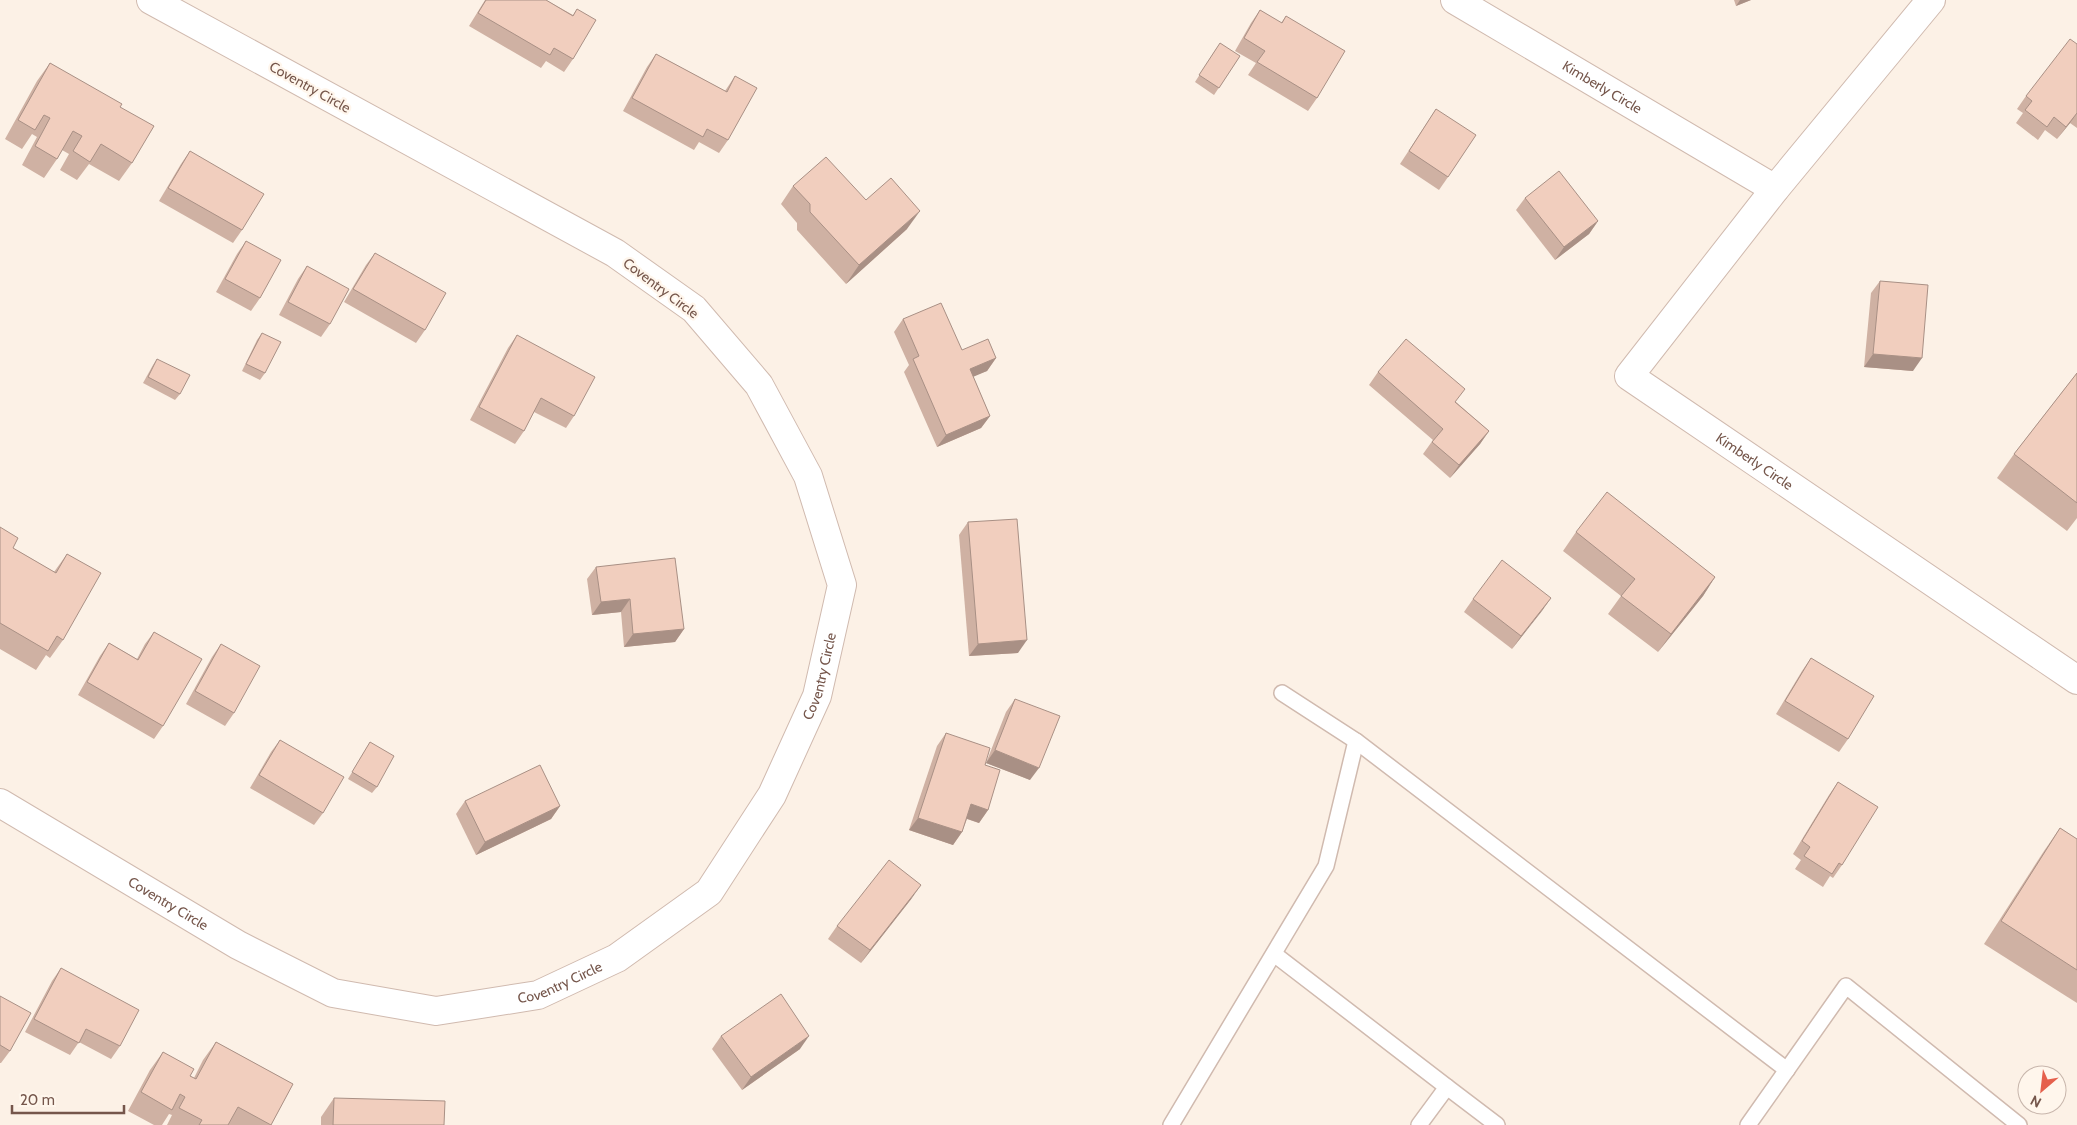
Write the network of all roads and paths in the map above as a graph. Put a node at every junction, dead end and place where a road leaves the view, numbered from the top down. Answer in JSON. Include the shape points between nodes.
{"nodes":[{"id":1,"x":151,"y":0,"type":"edge"},
{"id":2,"x":1455,"y":0,"type":"edge"},
{"id":3,"x":1931,"y":0,"type":"edge"},
{"id":4,"x":1775,"y":189,"type":"junction"},
{"id":5,"x":2077,"y":680,"type":"edge"},
{"id":6,"x":1282,"y":693,"type":"dead end"},
{"id":7,"x":1356,"y":741,"type":"junction"},
{"id":8,"x":0,"y":803,"type":"edge"},
{"id":9,"x":1274,"y":954,"type":"junction"},
{"id":10,"x":1787,"y":1070,"type":"junction"},
{"id":11,"x":1447,"y":1087,"type":"junction"},
{"id":12,"x":1171,"y":1125,"type":"edge"},
{"id":13,"x":1418,"y":1125,"type":"edge"},
{"id":14,"x":1497,"y":1125,"type":"edge"},
{"id":15,"x":1748,"y":1125,"type":"edge"},
{"id":16,"x":2019,"y":1125,"type":"edge"}],
"edges":[{"from":1,"to":8,"type":"street","name":"Coventry Circle","via":[[616,253],[694,309],[759,385],[804,468],[842,585],[817,696],[772,795],[709,892],[617,958],[538,995],[436,1011],[333,993],[238,945]]},
{"from":2,"to":4,"type":"street","name":"Kimberly Circle"},
{"from":3,"to":4,"type":"street","name":"Kimberly Circle"},
{"from":4,"to":5,"type":"street","name":"Kimberly Circle","via":[[1629,376]]},
{"from":6,"to":7,"type":"lane"},
{"from":7,"to":9,"type":"lane","via":[[1326,866]]},
{"from":7,"to":10,"type":"lane"},
{"from":9,"to":11,"type":"lane"},
{"from":9,"to":12,"type":"lane"},
{"from":10,"to":15,"type":"lane"},
{"from":10,"to":16,"type":"lane","via":[[1846,986]]},
{"from":11,"to":13,"type":"lane"},
{"from":11,"to":14,"type":"lane"}]}
